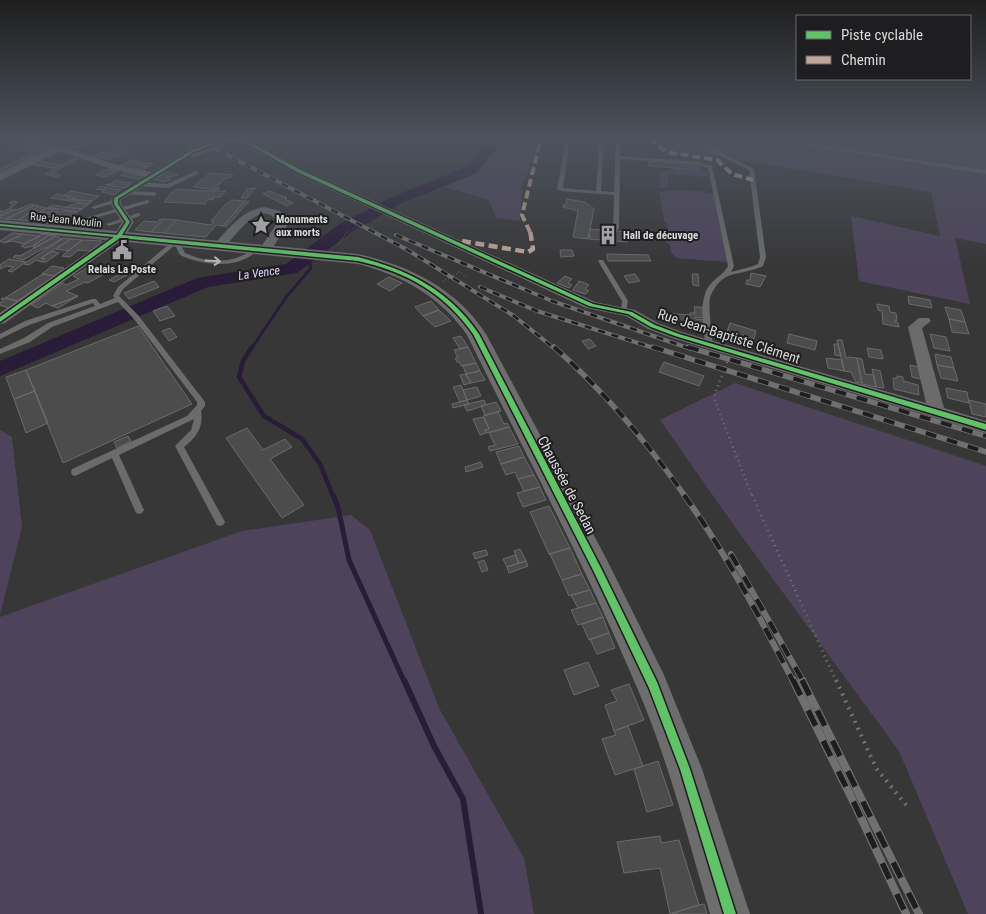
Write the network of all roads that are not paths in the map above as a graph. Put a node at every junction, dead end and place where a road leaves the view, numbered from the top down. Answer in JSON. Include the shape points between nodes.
{"nodes":[{"id":1,"x":143,"y":181,"type":"edge"},
{"id":2,"x":180,"y":181,"type":"edge"},
{"id":3,"x":320,"y":181,"type":"edge"},
{"id":4,"x":561,"y":181,"type":"edge"},
{"id":5,"x":599,"y":181,"type":"edge"},
{"id":6,"x":616,"y":181,"type":"edge"},
{"id":7,"x":713,"y":181,"type":"edge"},
{"id":8,"x":752,"y":181,"type":"edge"},
{"id":9,"x":137,"y":184,"type":"junction"},
{"id":10,"x":124,"y":193,"type":"junction"},
{"id":11,"x":598,"y":193,"type":"junction"},
{"id":12,"x":154,"y":194,"type":"dead end"},
{"id":13,"x":616,"y":194,"type":"junction"},
{"id":14,"x":148,"y":202,"type":"dead end"},
{"id":15,"x":94,"y":207,"type":"dead end"},
{"id":16,"x":121,"y":210,"type":"junction"},
{"id":17,"x":138,"y":215,"type":"dead end"},
{"id":18,"x":81,"y":220,"type":"dead end"},
{"id":19,"x":0,"y":225,"type":"edge"},
{"id":20,"x":616,"y":229,"type":"dead end"},
{"id":21,"x":114,"y":230,"type":"junction"},
{"id":22,"x":176,"y":242,"type":"junction"},
{"id":23,"x":220,"y":245,"type":"junction"},
{"id":24,"x":260,"y":249,"type":"junction"},
{"id":25,"x":601,"y":261,"type":"dead end"},
{"id":26,"x":727,"y":273,"type":"junction"},
{"id":27,"x":119,"y":299,"type":"junction"},
{"id":28,"x":99,"y":307,"type":"junction"},
{"id":29,"x":624,"y":311,"type":"junction"},
{"id":30,"x":0,"y":320,"type":"edge"},
{"id":31,"x":924,"y":321,"type":"dead end"},
{"id":32,"x":0,"y":337,"type":"edge"},
{"id":33,"x":709,"y":345,"type":"junction"},
{"id":34,"x":0,"y":352,"type":"edge"},
{"id":35,"x":196,"y":412,"type":"junction"},
{"id":36,"x":937,"y":413,"type":"junction"},
{"id":37,"x":986,"y":428,"type":"edge"},
{"id":38,"x":114,"y":453,"type":"junction"},
{"id":39,"x":74,"y":472,"type":"dead end"},
{"id":40,"x":140,"y":510,"type":"dead end"},
{"id":41,"x":220,"y":522,"type":"dead end"},
{"id":42,"x":730,"y":914,"type":"edge"}],
"edges":[{"from":1,"to":9,"type":"street"},
{"from":2,"to":9,"type":"lane","via":[[168,186]]},
{"from":3,"to":29,"type":"street","name":"Rue Jean-Baptiste Clément","via":[[372,205],[382,215],[452,240],[565,294],[592,305]]},
{"from":4,"to":11,"type":"lane","via":[[560,189]]},
{"from":5,"to":11,"type":"lane"},
{"from":6,"to":13,"type":"lane"},
{"from":7,"to":26,"type":"lane","via":[[731,266]]},
{"from":8,"to":26,"type":"lane","via":[[761,265]]},
{"from":9,"to":10,"type":"street"},
{"from":10,"to":12,"type":"lane"},
{"from":10,"to":16,"type":"street","via":[[116,199]]},
{"from":11,"to":13,"type":"lane"},
{"from":13,"to":20,"type":"lane"},
{"from":14,"to":16,"type":"lane"},
{"from":15,"to":16,"type":"lane"},
{"from":16,"to":17,"type":"lane"},
{"from":16,"to":18,"type":"lane"},
{"from":16,"to":21,"type":"lane"},
{"from":16,"to":21,"type":"street","via":[[128,222]]},
{"from":19,"to":21,"type":"main road","name":"Rue Jean Moulin"},
{"from":21,"to":22,"type":"main road","name":"Rue Jean Moulin"},
{"from":21,"to":30,"type":"street"},
{"from":22,"to":23,"type":"main road","name":"Rue Jean Moulin"},
{"from":22,"to":24,"type":"lane","one_way":true,"via":[[182,254],[196,260],[230,261]]},
{"from":22,"to":27,"type":"lane","via":[[120,288],[116,296]]},
{"from":23,"to":24,"type":"main road","name":"Chaussée de Sedan"},
{"from":23,"to":24,"type":"street","via":[[249,214],[265,211],[278,215],[283,223]]},
{"from":24,"to":42,"type":"main road","name":"Chaussée de Sedan","via":[[298,253],[331,250],[402,273],[434,291],[469,324],[597,569],[653,686],[685,769]]},
{"from":25,"to":29,"type":"lane","via":[[624,301]]},
{"from":26,"to":33,"type":"lane","via":[[706,299]]},
{"from":27,"to":28,"type":"lane"},
{"from":27,"to":35,"type":"lane","via":[[202,402]]},
{"from":28,"to":32,"type":"lane","via":[[94,300],[27,323]]},
{"from":28,"to":34,"type":"lane","via":[[50,325]]},
{"from":29,"to":33,"type":"street","name":"Rue Jean-Baptiste Clément","via":[[662,330]]},
{"from":31,"to":36,"type":"street","via":[[915,327]]},
{"from":33,"to":36,"type":"street","name":"Rue Jean-Baptiste Clément"},
{"from":35,"to":38,"type":"lane","via":[[190,418]]},
{"from":35,"to":41,"type":"lane","via":[[199,422],[195,431],[179,446]]},
{"from":36,"to":37,"type":"street","name":"Rue Jean-Baptiste Clément"},
{"from":38,"to":39,"type":"lane"},
{"from":38,"to":40,"type":"lane"}]}
